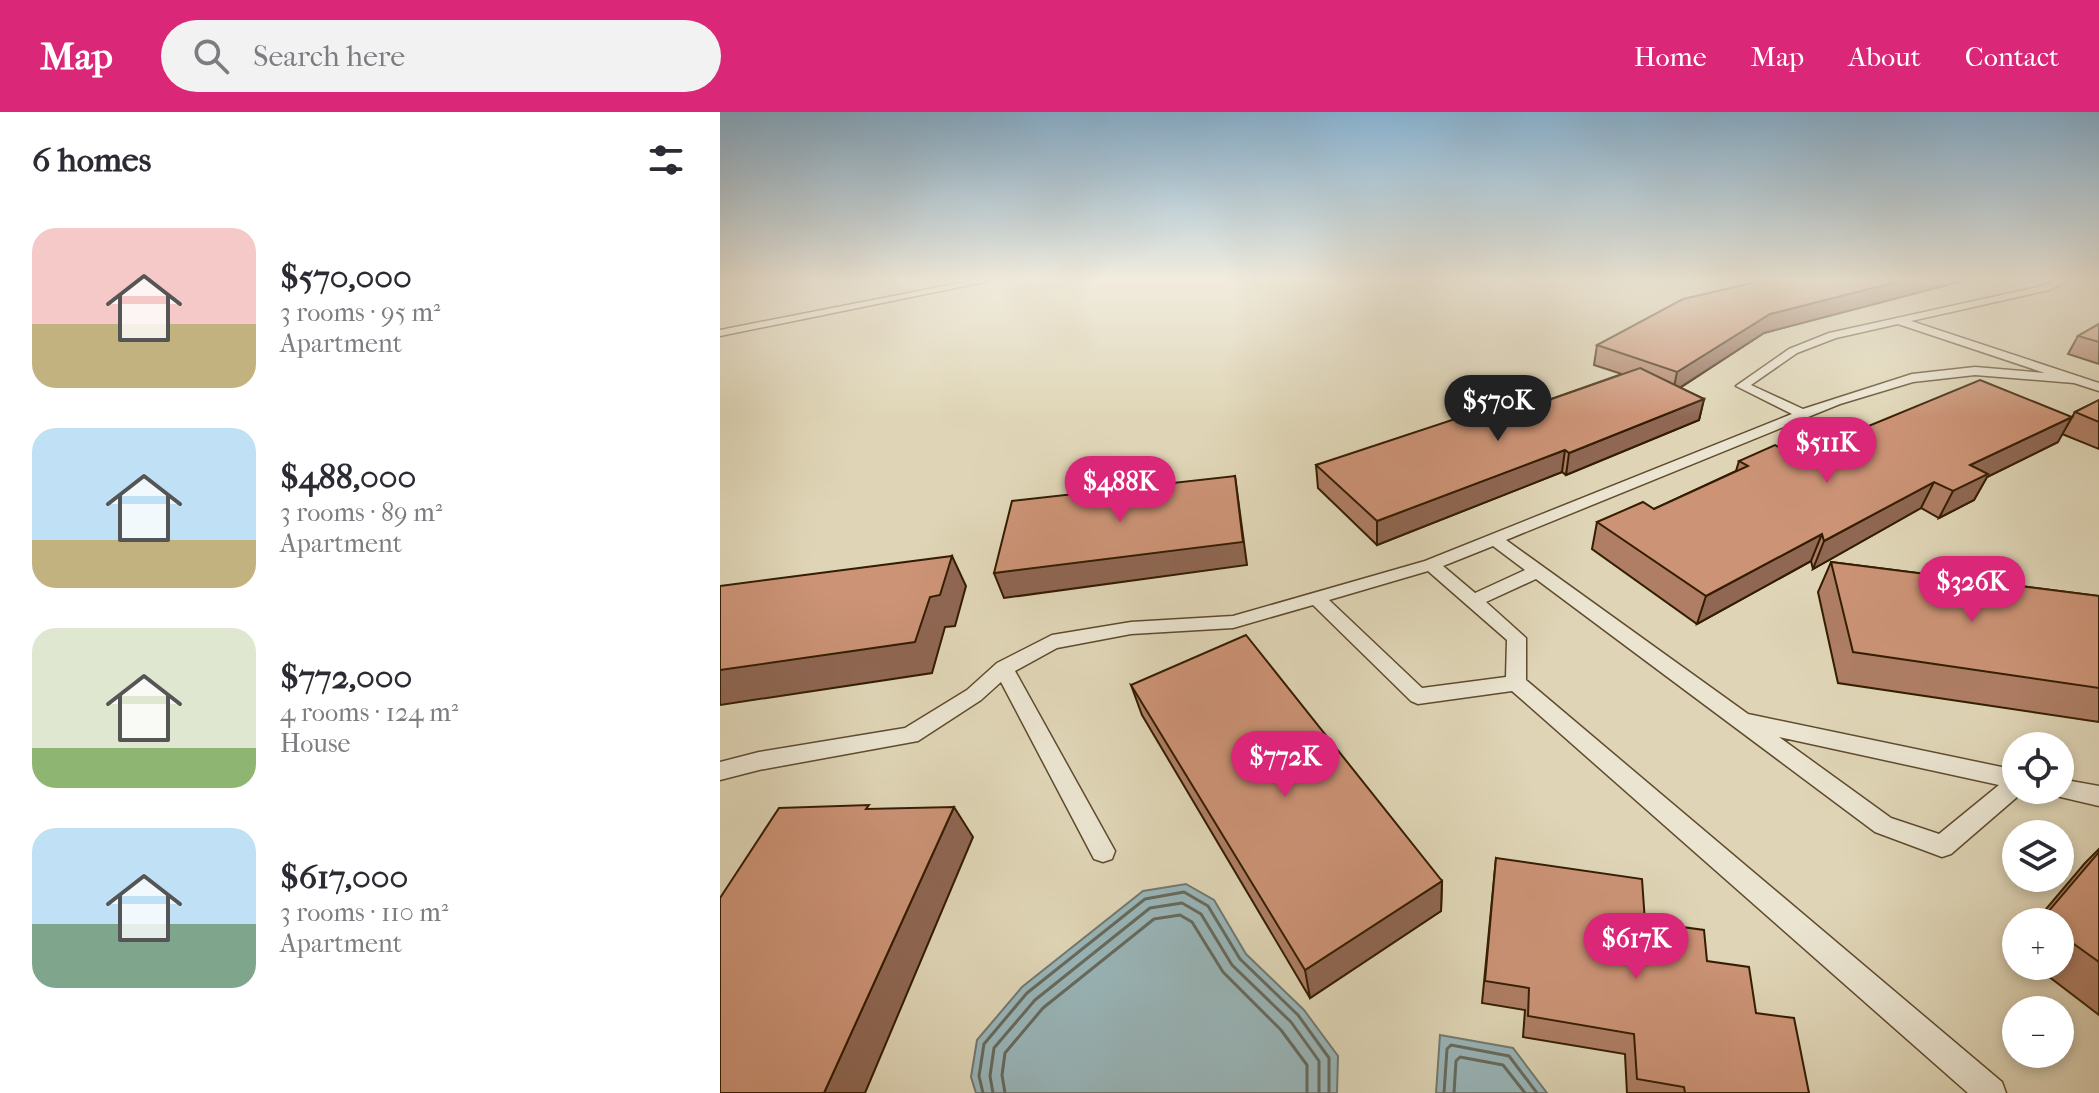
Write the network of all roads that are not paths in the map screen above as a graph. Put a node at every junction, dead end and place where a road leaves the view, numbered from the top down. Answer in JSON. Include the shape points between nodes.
{"nodes":[{"id":1,"x":757,"y":326,"type":"edge"},
{"id":2,"x":1874,"y":326,"type":"edge"},
{"id":3,"x":1916,"y":326,"type":"edge"},
{"id":4,"x":720,"y":333,"type":"edge"},
{"id":5,"x":2074,"y":379,"type":"junction"},
{"id":6,"x":2099,"y":387,"type":"edge"},
{"id":7,"x":1803,"y":414,"type":"junction"},
{"id":8,"x":1494,"y":539,"type":"junction"},
{"id":9,"x":1431,"y":565,"type":"junction"},
{"id":10,"x":1538,"y":571,"type":"junction"},
{"id":11,"x":1316,"y":598,"type":"junction"},
{"id":12,"x":1474,"y":601,"type":"junction"},
{"id":13,"x":1004,"y":668,"type":"junction"},
{"id":14,"x":1516,"y":683,"type":"junction"},
{"id":15,"x":1740,"y":720,"type":"junction"},
{"id":16,"x":720,"y":771,"type":"edge"},
{"id":17,"x":2002,"y":778,"type":"edge"},
{"id":18,"x":2074,"y":791,"type":"edge"},
{"id":19,"x":2002,"y":793,"type":"edge"},
{"id":20,"x":2097,"y":797,"type":"edge"},
{"id":21,"x":1103,"y":851,"type":"dead end"},
{"id":22,"x":1991,"y":1093,"type":"edge"}],
"edges":[{"from":1,"to":4,"type":"lane"},
{"from":2,"to":7,"type":"lane","via":[[1793,351],[1742,386]]},
{"from":3,"to":5,"type":"lane"},
{"from":5,"to":6,"type":"lane"},
{"from":5,"to":7,"type":"lane","via":[[1975,371],[1912,378]]},
{"from":7,"to":8,"type":"lane"},
{"from":8,"to":9,"type":"lane"},
{"from":8,"to":10,"type":"lane"},
{"from":9,"to":11,"type":"lane"},
{"from":9,"to":12,"type":"lane"},
{"from":10,"to":12,"type":"lane"},
{"from":10,"to":15,"type":"lane"},
{"from":11,"to":13,"type":"lane","via":[[1233,622],[1131,628],[1052,642]]},
{"from":11,"to":14,"type":"lane","via":[[1418,696]]},
{"from":12,"to":14,"type":"lane","via":[[1517,638]]},
{"from":13,"to":16,"type":"lane","via":[[974,695],[910,735]]},
{"from":13,"to":21,"type":"lane"},
{"from":14,"to":22,"type":"lane"},
{"from":15,"to":17,"type":"lane"},
{"from":15,"to":19,"type":"lane","via":[[1883,825],[1942,846]]},
{"from":18,"to":20,"type":"lane"}]}
